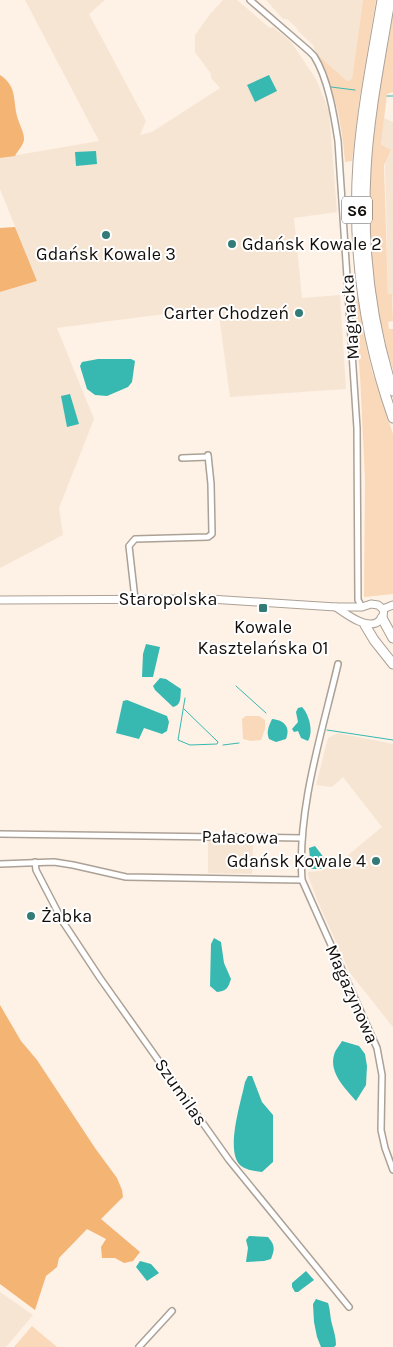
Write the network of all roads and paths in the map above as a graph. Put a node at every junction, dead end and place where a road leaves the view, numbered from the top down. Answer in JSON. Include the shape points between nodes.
{"nodes":[{"id":1,"x":250,"y":0,"type":"edge"},
{"id":2,"x":382,"y":0,"type":"edge"},
{"id":3,"x":390,"y":0,"type":"edge"},
{"id":4,"x":393,"y":391,"type":"edge"},
{"id":5,"x":393,"y":418,"type":"edge"},
{"id":6,"x":182,"y":458,"type":"dead end"},
{"id":7,"x":135,"y":599,"type":"junction"},
{"id":8,"x":0,"y":600,"type":"edge"},
{"id":9,"x":393,"y":605,"type":"edge"},
{"id":10,"x":362,"y":606,"type":"junction"},
{"id":11,"x":336,"y":607,"type":"junction"},
{"id":12,"x":382,"y":613,"type":"junction"},
{"id":13,"x":362,"y":622,"type":"junction"},
{"id":14,"x":393,"y":638,"type":"edge"},
{"id":15,"x":338,"y":664,"type":"dead end"},
{"id":16,"x":393,"y":664,"type":"edge"},
{"id":17,"x":0,"y":834,"type":"edge"},
{"id":18,"x":302,"y":838,"type":"junction"},
{"id":19,"x":35,"y":862,"type":"junction"},
{"id":20,"x":0,"y":864,"type":"edge"},
{"id":21,"x":302,"y":880,"type":"junction"},
{"id":22,"x":393,"y":1170,"type":"edge"},
{"id":23,"x":349,"y":1307,"type":"dead end"},
{"id":24,"x":172,"y":1311,"type":"dead end"},
{"id":25,"x":139,"y":1347,"type":"edge"}],
"edges":[{"from":1,"to":10,"type":"street","name":"Magnacka","via":[[314,56],[335,119],[357,428],[358,600]]},
{"from":2,"to":5,"type":"highway","number":"S6","via":[[358,162],[358,254],[368,331]]},
{"from":3,"to":4,"type":"highway","number":"S6","via":[[368,142],[365,200],[366,250],[372,299]]},
{"from":6,"to":7,"type":"street","via":[[208,456],[212,534],[208,537],[135,539],[129,546]]},
{"from":7,"to":8,"type":"main road","name":"Staropolska"},
{"from":7,"to":11,"type":"main road","name":"Staropolska","via":[[218,599]]},
{"from":9,"to":12,"type":"main road"},
{"from":10,"to":11,"type":"main road","name":"Staropolska"},
{"from":10,"to":12,"type":"main road","via":[[376,605]]},
{"from":10,"to":13,"type":"main road","via":[[358,613]]},
{"from":11,"to":13,"type":"main road","name":"Staropolska"},
{"from":12,"to":13,"type":"main road","via":[[377,623]]},
{"from":12,"to":14,"type":"highway"},
{"from":13,"to":16,"type":"highway"},
{"from":15,"to":18,"type":"street","name":"Pałacowa"},
{"from":17,"to":18,"type":"street","name":"Pałacowa"},
{"from":18,"to":21,"type":"street","name":"Magazynowa"},
{"from":19,"to":20,"type":"street"},
{"from":19,"to":21,"type":"street","via":[[73,865],[126,877]]},
{"from":19,"to":23,"type":"street","name":"Szumilas","via":[[63,922],[100,978],[239,1174]]},
{"from":21,"to":22,"type":"street","name":"Magazynowa","via":[[377,1048],[382,1075],[381,1130]]},
{"from":24,"to":25,"type":"street"}]}
